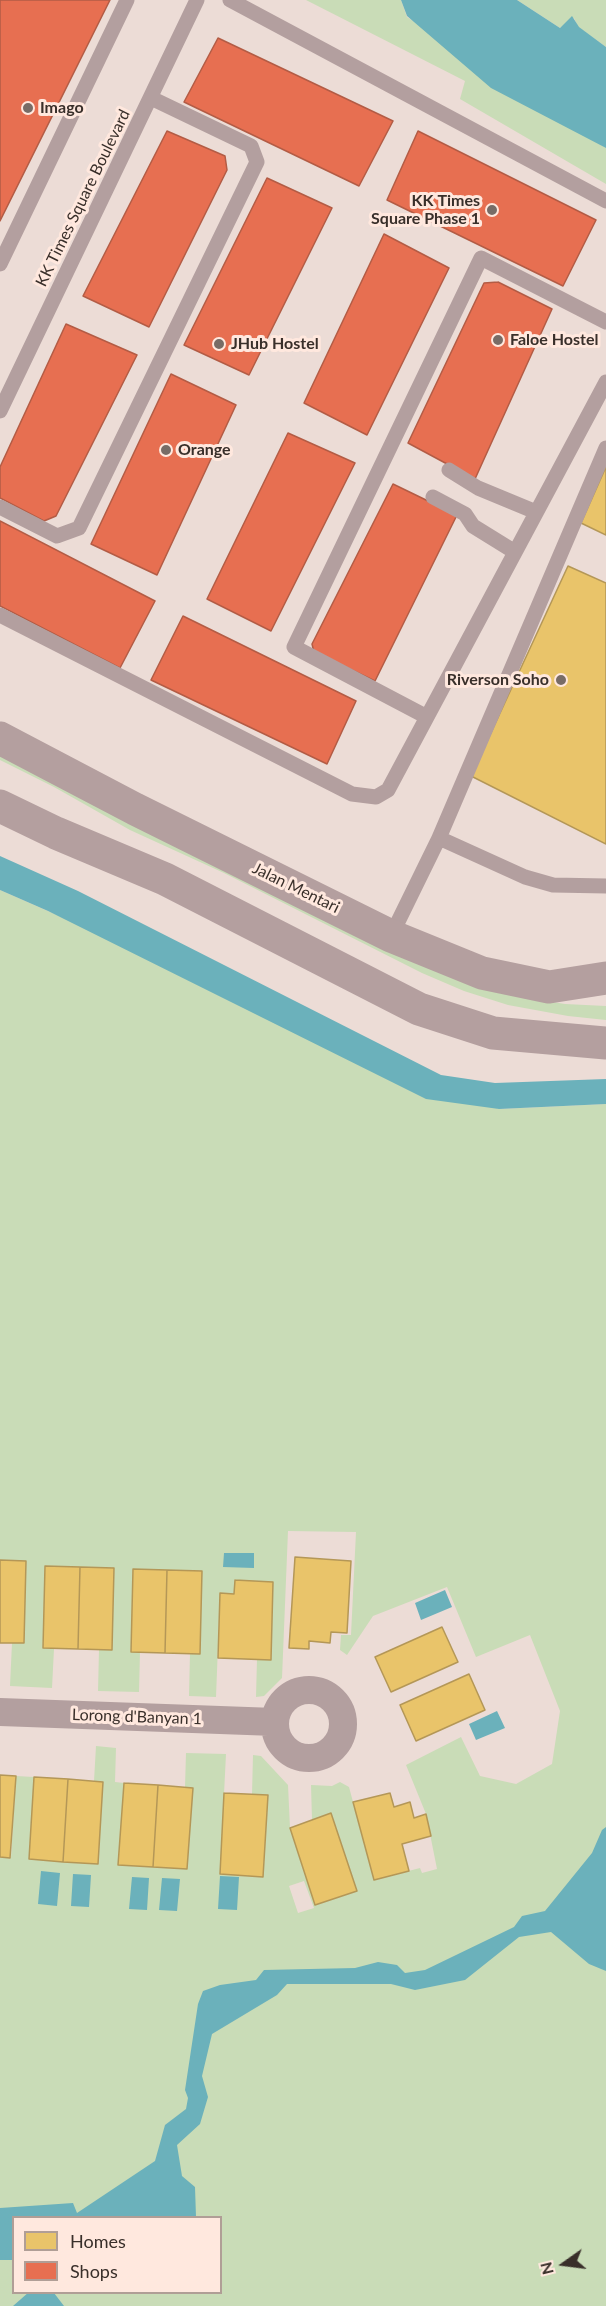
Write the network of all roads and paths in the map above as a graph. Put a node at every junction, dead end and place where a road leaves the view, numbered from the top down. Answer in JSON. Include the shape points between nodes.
{"nodes":[{"id":1,"x":127,"y":0,"type":"edge"},
{"id":2,"x":197,"y":0,"type":"edge"},
{"id":3,"x":230,"y":0,"type":"edge"},
{"id":4,"x":151,"y":98,"type":"junction"},
{"id":5,"x":606,"y":201,"type":"edge"},
{"id":6,"x":0,"y":264,"type":"edge"},
{"id":7,"x":606,"y":322,"type":"edge"},
{"id":8,"x":606,"y":382,"type":"edge"},
{"id":9,"x":0,"y":411,"type":"edge"},
{"id":10,"x":606,"y":448,"type":"edge"},
{"id":11,"x":449,"y":470,"type":"dead end"},
{"id":12,"x":433,"y":497,"type":"dead end"},
{"id":13,"x":0,"y":507,"type":"edge"},
{"id":14,"x":536,"y":512,"type":"junction"},
{"id":15,"x":515,"y":552,"type":"junction"},
{"id":16,"x":0,"y":615,"type":"edge"},
{"id":17,"x":426,"y":717,"type":"junction"},
{"id":18,"x":0,"y":738,"type":"edge"},
{"id":19,"x":0,"y":789,"type":"edge"},
{"id":20,"x":6,"y":817,"type":"edge"},
{"id":21,"x":56,"y":833,"type":"junction"},
{"id":22,"x":439,"y":838,"type":"junction"},
{"id":23,"x":165,"y":879,"type":"junction"},
{"id":24,"x":606,"y":886,"type":"edge"},
{"id":25,"x":391,"y":936,"type":"junction"},
{"id":26,"x":606,"y":978,"type":"edge"},
{"id":27,"x":606,"y":1043,"type":"edge"},
{"id":28,"x":0,"y":1712,"type":"edge"},
{"id":29,"x":275,"y":1722,"type":"dead end"}],
"edges":[{"from":1,"to":6,"type":"lane"},
{"from":2,"to":4,"type":"lane","name":"KK Times Square Boulevard"},
{"from":3,"to":5,"type":"lane"},
{"from":4,"to":9,"type":"lane","name":"KK Times Square Boulevard"},
{"from":4,"to":13,"type":"lane","via":[[251,146],[257,162],[79,528],[57,536]]},
{"from":7,"to":17,"type":"lane","via":[[481,258],[294,647]]},
{"from":8,"to":14,"type":"lane"},
{"from":10,"to":22,"type":"lane"},
{"from":11,"to":14,"type":"lane","via":[[478,488]]},
{"from":12,"to":15,"type":"lane","via":[[465,514],[473,526]]},
{"from":14,"to":15,"type":"lane"},
{"from":15,"to":17,"type":"lane"},
{"from":16,"to":17,"type":"lane","via":[[352,794],[376,796],[388,790]]},
{"from":18,"to":25,"type":"main road","name":"Jalan Mentari"},
{"from":19,"to":21,"type":"main road","via":[[34,807]]},
{"from":20,"to":21,"type":"main road"},
{"from":20,"to":23,"type":"lane"},
{"from":21,"to":23,"type":"main road"},
{"from":22,"to":24,"type":"lane","via":[[525,877],[553,885]]},
{"from":22,"to":25,"type":"lane"},
{"from":23,"to":27,"type":"main road","via":[[419,1009],[493,1033]]},
{"from":25,"to":26,"type":"main road","name":"Jalan Mentari","via":[[482,973],[549,987]]},
{"from":28,"to":29,"type":"street","name":"Lorong d'Banyan 1"}]}
